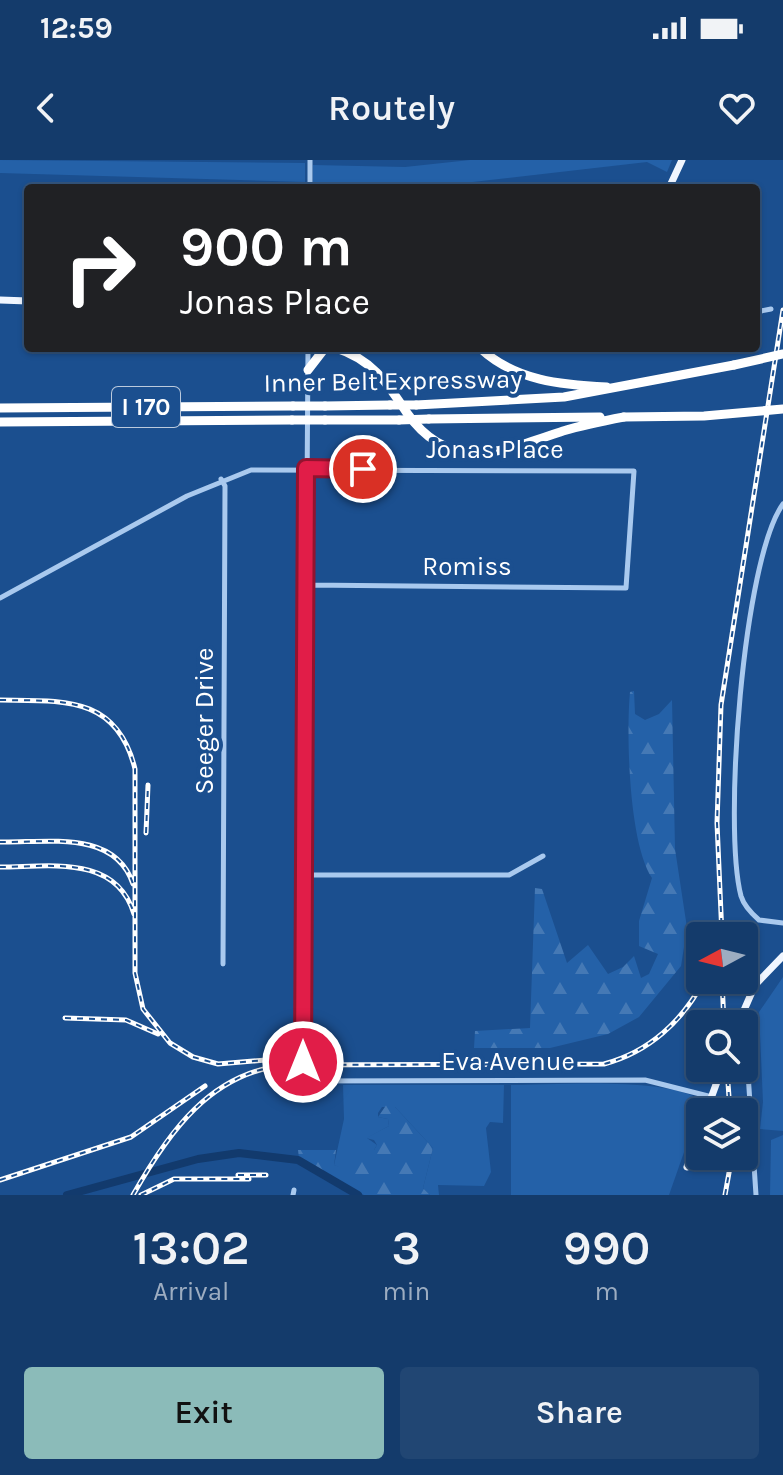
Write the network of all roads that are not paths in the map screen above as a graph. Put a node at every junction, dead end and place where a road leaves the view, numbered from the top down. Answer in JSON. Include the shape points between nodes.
{"nodes":[{"id":1,"x":310,"y":160,"type":"edge"},
{"id":2,"x":682,"y":160,"type":"edge"},
{"id":3,"x":310,"y":184,"type":"edge"},
{"id":4,"x":671,"y":184,"type":"edge"},
{"id":5,"x":0,"y":300,"type":"edge"},
{"id":6,"x":24,"y":301,"type":"edge"},
{"id":7,"x":771,"y":309,"type":"dead end"},
{"id":8,"x":760,"y":311,"type":"edge"},
{"id":9,"x":307,"y":352,"type":"edge"},
{"id":10,"x":322,"y":352,"type":"edge"},
{"id":11,"x":346,"y":352,"type":"edge"},
{"id":12,"x":486,"y":352,"type":"edge"},
{"id":13,"x":783,"y":354,"type":"edge"},
{"id":14,"x":308,"y":370,"type":"junction"},
{"id":15,"x":627,"y":388,"type":"junction"},
{"id":16,"x":403,"y":405,"type":"junction"},
{"id":17,"x":0,"y":408,"type":"edge"},
{"id":18,"x":783,"y":409,"type":"edge"},
{"id":19,"x":624,"y":417,"type":"junction"},
{"id":20,"x":0,"y":422,"type":"edge"},
{"id":21,"x":306,"y":468,"type":"junction"},
{"id":22,"x":221,"y":479,"type":"junction"},
{"id":23,"x":783,"y":504,"type":"edge"},
{"id":24,"x":308,"y":585,"type":"junction"},
{"id":25,"x":626,"y":588,"type":"joint"},
{"id":26,"x":0,"y":598,"type":"edge"},
{"id":27,"x":543,"y":856,"type":"dead end"},
{"id":28,"x":304,"y":875,"type":"junction"},
{"id":29,"x":783,"y":923,"type":"edge"},
{"id":30,"x":783,"y":956,"type":"edge"},
{"id":31,"x":223,"y":964,"type":"dead end"},
{"id":32,"x":744,"y":1009,"type":"edge"},
{"id":33,"x":717,"y":1082,"type":"edge"},
{"id":34,"x":748,"y":1082,"type":"edge"},
{"id":35,"x":712,"y":1097,"type":"joint"},
{"id":36,"x":756,"y":1195,"type":"edge"}],
"edges":[{"from":1,"to":3,"type":"street"},
{"from":2,"to":4,"type":"main road"},
{"from":5,"to":6,"type":"main road"},
{"from":7,"to":8,"type":"street"},
{"from":9,"to":14,"type":"street"},
{"from":10,"to":14,"type":"highway"},
{"from":11,"to":16,"type":"highway","via":[[379,372]]},
{"from":12,"to":15,"type":"highway","via":[[506,367],[549,382]]},
{"from":13,"to":15,"type":"highway","name":"Inner Belt Expressway","number":"I 170","bridge":true},
{"from":14,"to":21,"type":"street"},
{"from":15,"to":16,"type":"highway","name":"Inner Belt Expressway","number":"I 170","bridge":true,"via":[[532,401]]},
{"from":16,"to":17,"type":"highway","name":"Inner Belt Expressway","number":"I 170","bridge":true},
{"from":16,"to":19,"type":"highway","via":[[435,440],[480,454],[506,452]]},
{"from":18,"to":19,"type":"highway","name":"Inner Belt Expressway","number":"I 170","bridge":true},
{"from":19,"to":20,"type":"highway","name":"Inner Belt Expressway","number":"I 170","bridge":true},
{"from":21,"to":22,"type":"street","name":"Jonas Place","via":[[251,470]]},
{"from":21,"to":24,"type":"street"},
{"from":21,"to":25,"type":"street","name":"Jonas Place","via":[[634,471]]},
{"from":22,"to":26,"type":"street","name":"Jonas Place"},
{"from":22,"to":31,"type":"street","name":"Seeger Drive"},
{"from":23,"to":29,"type":"street","via":[[771,525],[742,667],[736,768],[742,898],[759,920]]},
{"from":24,"to":25,"type":"street","name":"Romiss"},
{"from":24,"to":28,"type":"street"},
{"from":27,"to":28,"type":"street","via":[[509,875]]},
{"from":28,"to":35,"type":"street","name":"Eva Avenue","via":[[303,1081],[645,1080]]},
{"from":30,"to":32,"type":"main road","via":[[759,979]]},
{"from":33,"to":35,"type":"main road"},
{"from":34,"to":36,"type":"street"}]}
